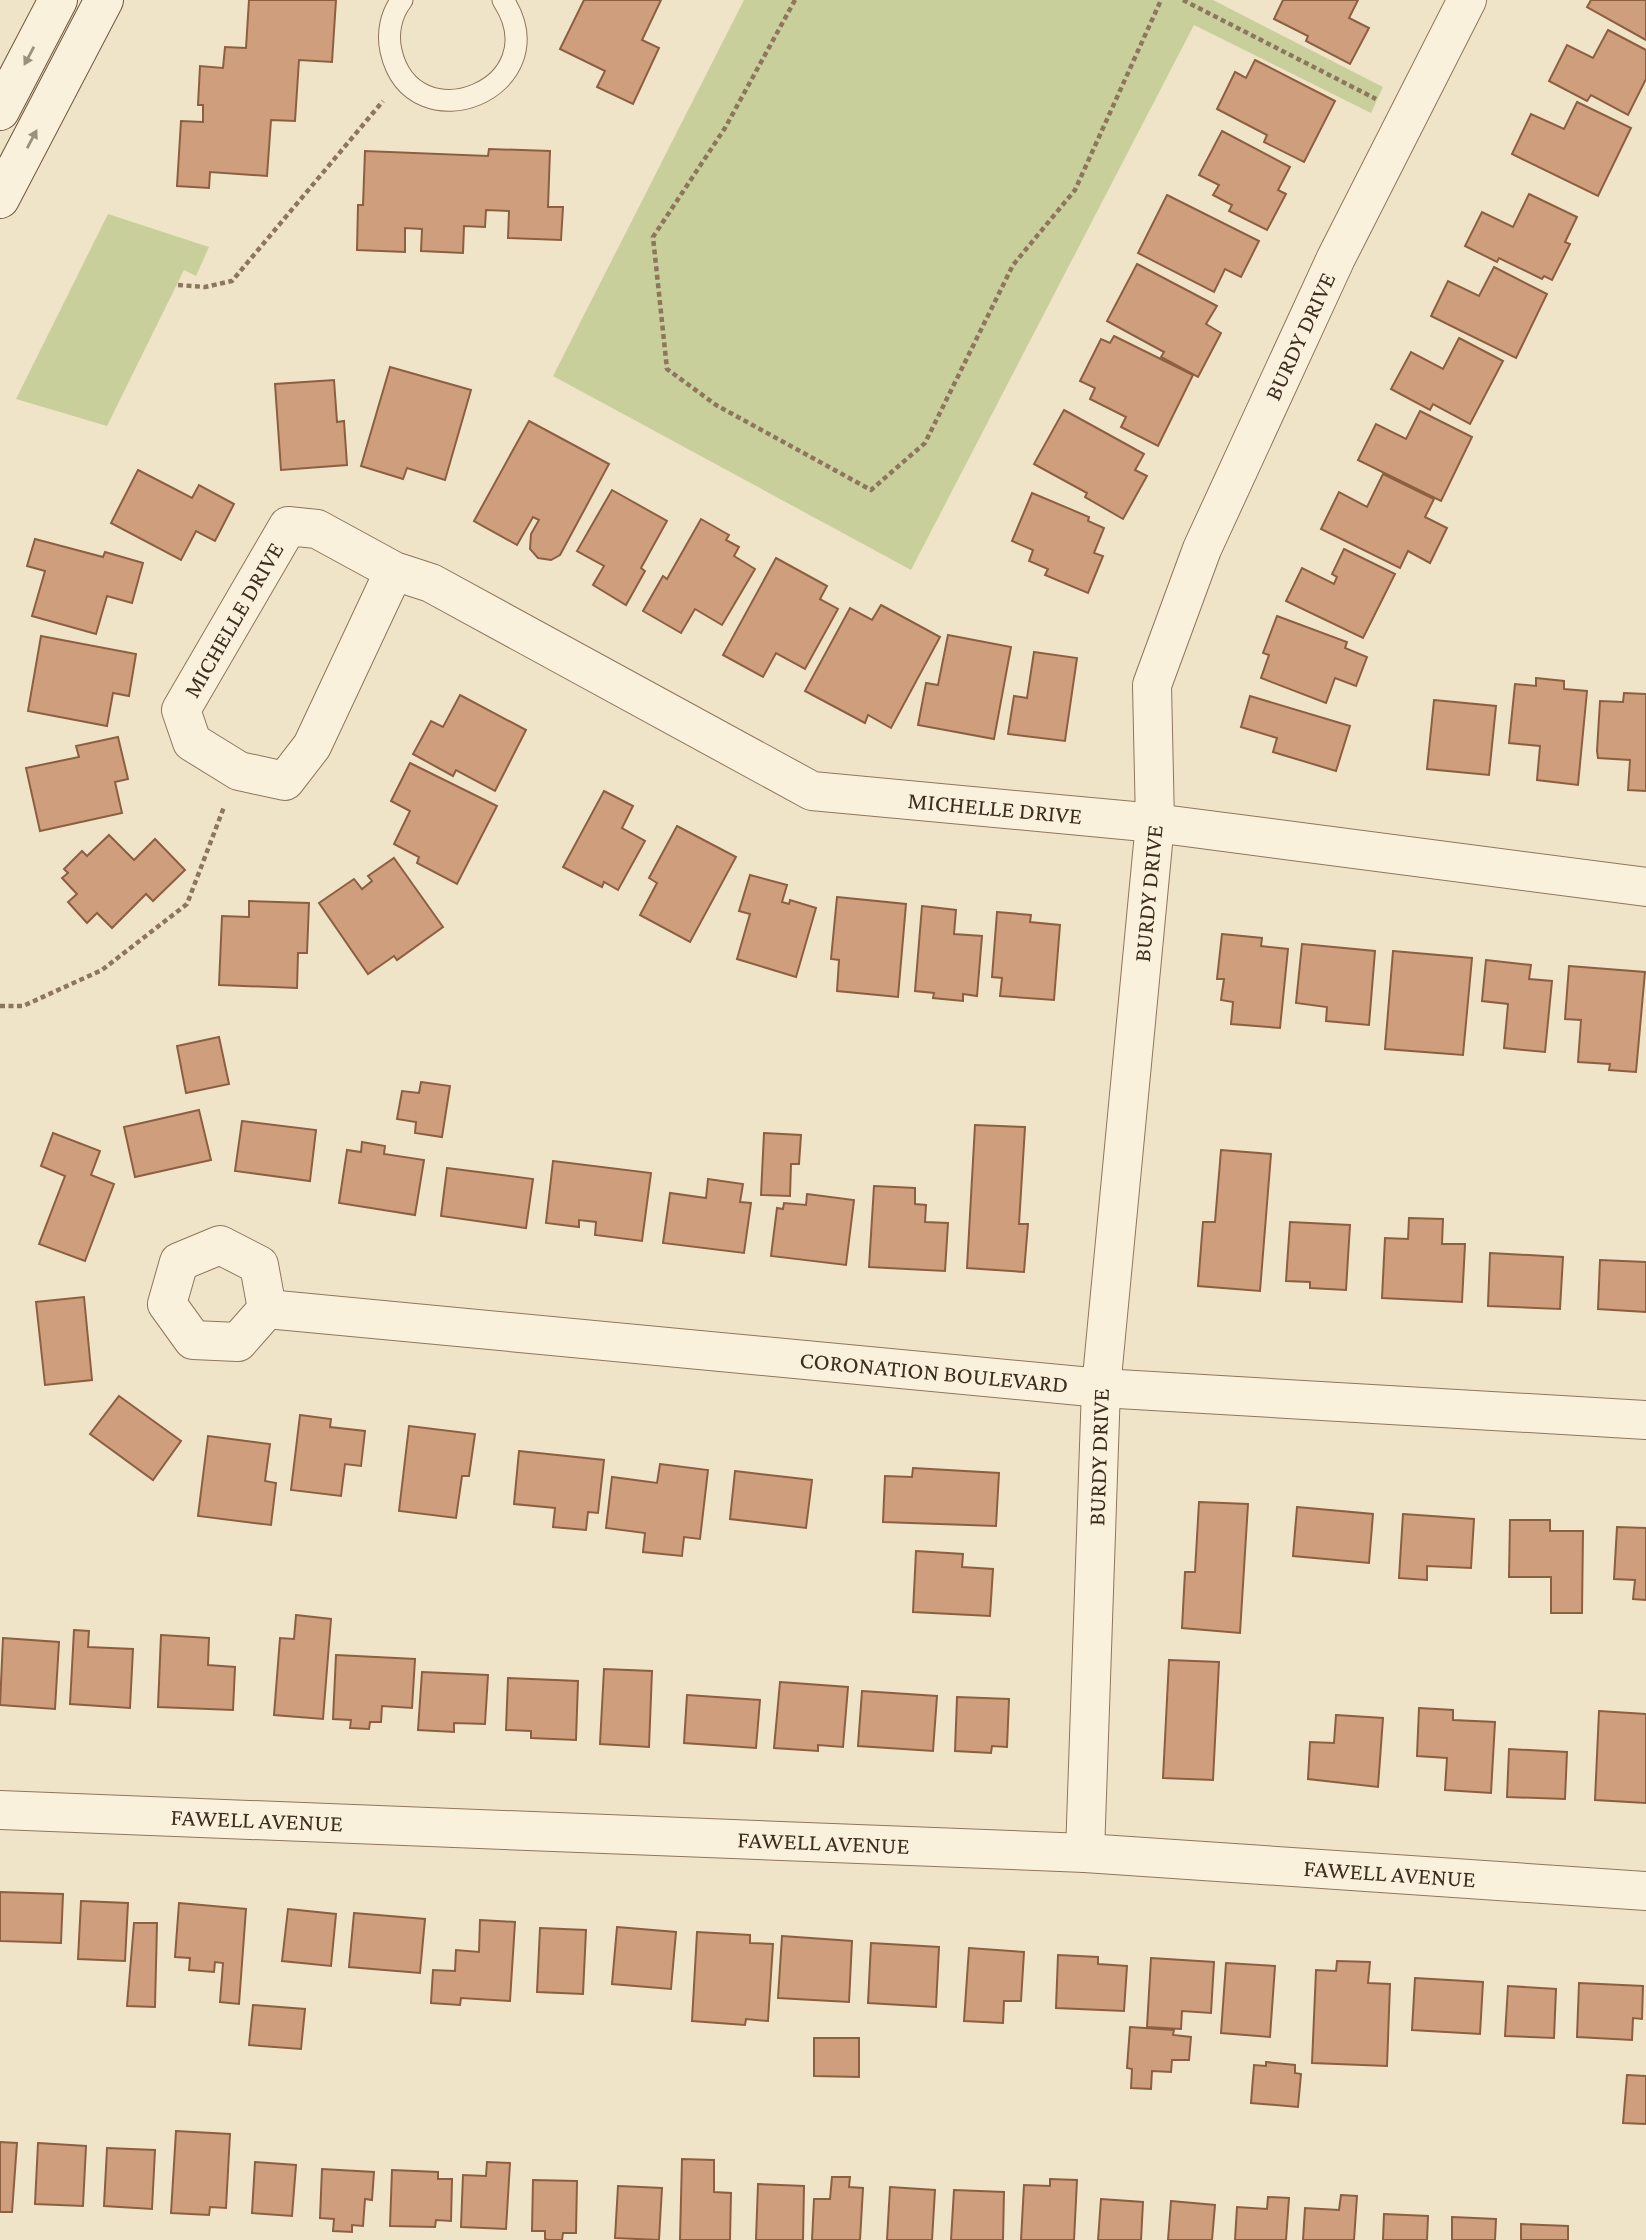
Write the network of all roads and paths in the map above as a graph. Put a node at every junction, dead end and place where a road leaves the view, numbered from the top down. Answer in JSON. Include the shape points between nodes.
{"nodes":[{"id":1,"x":58,"y":0,"type":"edge"},
{"id":2,"x":104,"y":0,"type":"edge"},
{"id":3,"x":402,"y":0,"type":"edge"},
{"id":4,"x":503,"y":0,"type":"edge"},
{"id":5,"x":795,"y":0,"type":"edge"},
{"id":6,"x":1161,"y":0,"type":"edge"},
{"id":7,"x":1183,"y":0,"type":"edge"},
{"id":8,"x":1467,"y":0,"type":"edge"},
{"id":9,"x":402,"y":77,"type":"junction"},
{"id":10,"x":0,"y":111,"type":"edge"},
{"id":11,"x":1409,"y":116,"type":"junction"},
{"id":12,"x":0,"y":199,"type":"edge"},
{"id":13,"x":178,"y":285,"type":"dead end"},
{"id":14,"x":394,"y":571,"type":"junction"},
{"id":15,"x":239,"y":771,"type":"junction"},
{"id":16,"x":1155,"y":823,"type":"junction"},
{"id":17,"x":1646,"y":887,"type":"edge"},
{"id":18,"x":0,"y":1006,"type":"edge"},
{"id":19,"x":267,"y":1309,"type":"dead end"},
{"id":20,"x":1101,"y":1388,"type":"junction"},
{"id":21,"x":1646,"y":1420,"type":"edge"},
{"id":22,"x":0,"y":1810,"type":"edge"},
{"id":23,"x":1085,"y":1853,"type":"junction"},
{"id":24,"x":1646,"y":1891,"type":"edge"}],
"edges":[{"from":1,"to":10,"type":"street","one_way":true},
{"from":12,"to":2,"type":"street","one_way":true},
{"from":3,"to":9,"type":"lane","via":[[391,21],[388,41]]},
{"from":4,"to":9,"type":"lane","via":[[514,21],[516,43],[511,64],[499,82],[481,95],[461,101],[439,100],[418,92]]},
{"from":5,"to":6,"type":"path","via":[[725,128],[653,237],[667,369],[716,405],[871,490],[925,443],[1013,265],[1075,190]]},
{"from":7,"to":11,"type":"path"},
{"from":8,"to":11,"type":"street","name":"BURDY DRIVE"},
{"from":9,"to":13,"type":"path","via":[[232,281],[205,287]]},
{"from":11,"to":16,"type":"street","name":"BURDY DRIVE","via":[[1336,258],[1202,549],[1152,685]]},
{"from":14,"to":15,"type":"street","name":"MICHELLE DRIVE","via":[[312,746],[285,781]]},
{"from":14,"to":15,"type":"street","name":"MICHELLE DRIVE","via":[[317,529],[288,526],[181,710],[192,742]]},
{"from":14,"to":16,"type":"street","name":"MICHELLE DRIVE","via":[[431,583],[812,791]]},
{"from":15,"to":18,"type":"path","via":[[187,904],[102,970],[23,1006]]},
{"from":16,"to":17,"type":"street","name":"MICHELLE DRIVE"},
{"from":16,"to":20,"type":"street","name":"BURDY DRIVE"},
{"from":19,"to":20,"type":"street","name":"CORONATION BOULEVARD"},
{"from":20,"to":21,"type":"street","name":"CORONATION BOULEVARD"},
{"from":20,"to":23,"type":"street","name":"BURDY DRIVE"},
{"from":22,"to":23,"type":"street","name":"FAWELL AVENUE"},
{"from":23,"to":24,"type":"street","name":"FAWELL AVENUE"}]}
